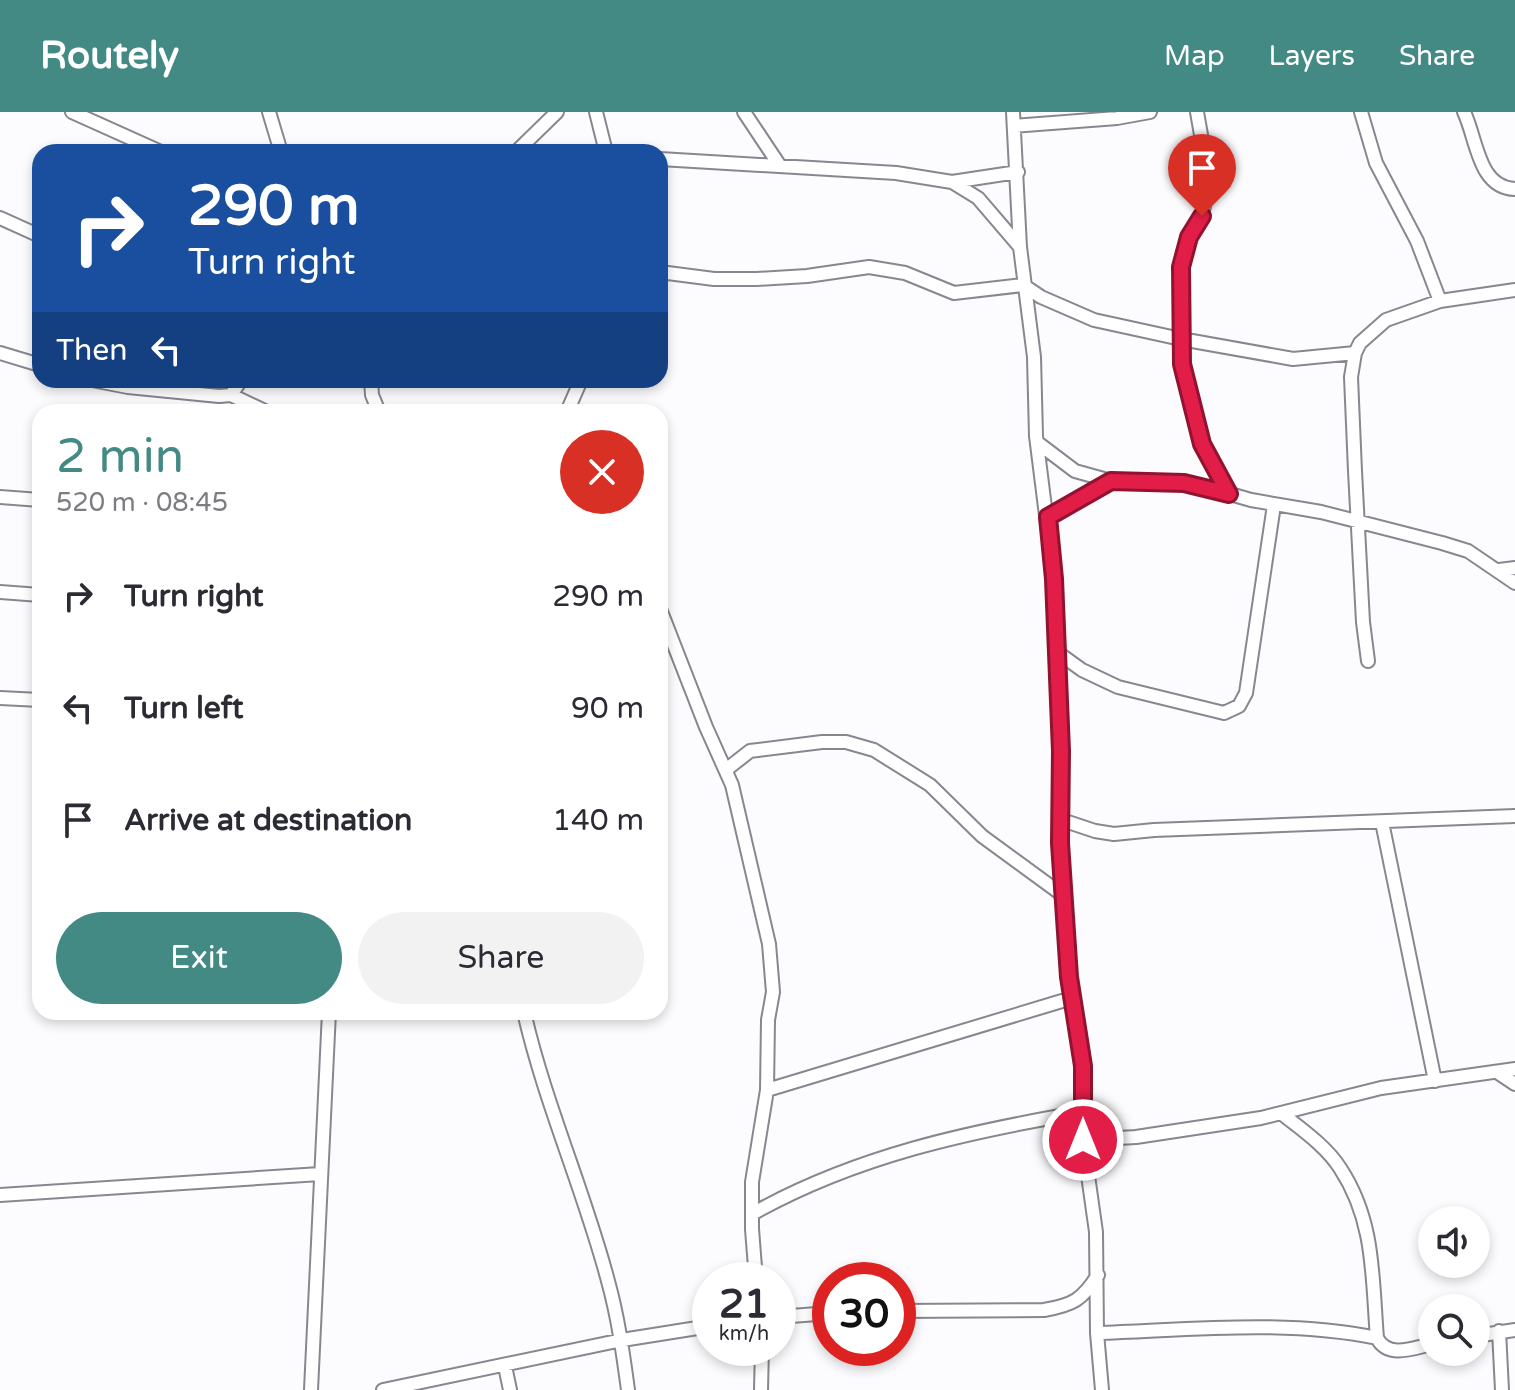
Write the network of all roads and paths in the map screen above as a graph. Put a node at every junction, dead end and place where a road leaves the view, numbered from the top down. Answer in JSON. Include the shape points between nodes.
{"nodes":[{"id":1,"x":72,"y":112,"type":"edge"},
{"id":2,"x":269,"y":112,"type":"edge"},
{"id":3,"x":557,"y":112,"type":"edge"},
{"id":4,"x":596,"y":112,"type":"edge"},
{"id":5,"x":744,"y":112,"type":"edge"},
{"id":6,"x":1150,"y":112,"type":"edge"},
{"id":7,"x":1197,"y":112,"type":"edge"},
{"id":8,"x":1464,"y":112,"type":"edge"},
{"id":9,"x":1364,"y":115,"type":"edge"},
{"id":10,"x":1014,"y":119,"type":"edge"},
{"id":11,"x":143,"y":144,"type":"edge"},
{"id":12,"x":279,"y":144,"type":"edge"},
{"id":13,"x":524,"y":144,"type":"edge"},
{"id":14,"x":604,"y":144,"type":"edge"},
{"id":15,"x":668,"y":159,"type":"edge"},
{"id":16,"x":780,"y":166,"type":"junction"},
{"id":17,"x":1018,"y":172,"type":"junction"},
{"id":18,"x":952,"y":182,"type":"junction"},
{"id":19,"x":1515,"y":189,"type":"edge"},
{"id":20,"x":0,"y":218,"type":"edge"},
{"id":21,"x":32,"y":232,"type":"edge"},
{"id":22,"x":1020,"y":247,"type":"junction"},
{"id":23,"x":668,"y":273,"type":"edge"},
{"id":24,"x":1023,"y":285,"type":"junction"},
{"id":25,"x":1515,"y":290,"type":"edge"},
{"id":26,"x":1440,"y":301,"type":"junction"},
{"id":27,"x":1181,"y":339,"type":"junction"},
{"id":28,"x":0,"y":353,"type":"edge"},
{"id":29,"x":1355,"y":353,"type":"junction"},
{"id":30,"x":32,"y":363,"type":"edge"},
{"id":31,"x":141,"y":388,"type":"edge"},
{"id":32,"x":236,"y":388,"type":"edge"},
{"id":33,"x":231,"y":395,"type":"junction"},
{"id":34,"x":250,"y":404,"type":"edge"},
{"id":35,"x":1038,"y":443,"type":"junction"},
{"id":36,"x":1111,"y":481,"type":"junction"},
{"id":37,"x":1229,"y":494,"type":"junction"},
{"id":38,"x":0,"y":497,"type":"edge"},
{"id":39,"x":32,"y":499,"type":"edge"},
{"id":40,"x":1274,"y":505,"type":"junction"},
{"id":41,"x":1048,"y":517,"type":"junction"},
{"id":42,"x":1359,"y":521,"type":"junction"},
{"id":43,"x":1515,"y":568,"type":"edge"},
{"id":44,"x":1499,"y":570,"type":"junction"},
{"id":45,"x":1515,"y":583,"type":"edge"},
{"id":46,"x":0,"y":592,"type":"edge"},
{"id":47,"x":32,"y":594,"type":"edge"},
{"id":48,"x":668,"y":630,"type":"edge"},
{"id":49,"x":1057,"y":652,"type":"junction"},
{"id":50,"x":1368,"y":661,"type":"dead end"},
{"id":51,"x":0,"y":698,"type":"edge"},
{"id":52,"x":32,"y":700,"type":"edge"},
{"id":53,"x":727,"y":769,"type":"junction"},
{"id":54,"x":1515,"y":816,"type":"edge"},
{"id":55,"x":1059,"y":819,"type":"junction"},
{"id":56,"x":1382,"y":822,"type":"junction"},
{"id":57,"x":1064,"y":896,"type":"junction"},
{"id":58,"x":1072,"y":998,"type":"junction"},
{"id":59,"x":329,"y":1020,"type":"edge"},
{"id":60,"x":526,"y":1020,"type":"edge"},
{"id":61,"x":1515,"y":1069,"type":"edge"},
{"id":62,"x":1497,"y":1072,"type":"junction"},
{"id":63,"x":1435,"y":1081,"type":"junction"},
{"id":64,"x":1515,"y":1084,"type":"edge"},
{"id":65,"x":767,"y":1090,"type":"junction"},
{"id":66,"x":1083,"y":1112,"type":"junction"},
{"id":67,"x":1281,"y":1113,"type":"junction"},
{"id":68,"x":1083,"y":1140,"type":"junction"},
{"id":69,"x":320,"y":1174,"type":"junction"},
{"id":70,"x":0,"y":1195,"type":"edge"},
{"id":71,"x":752,"y":1214,"type":"junction"},
{"id":72,"x":755,"y":1262,"type":"edge"},
{"id":73,"x":1098,"y":1275,"type":"junction"},
{"id":74,"x":916,"y":1311,"type":"edge"},
{"id":75,"x":692,"y":1329,"type":"edge"},
{"id":76,"x":1515,"y":1330,"type":"edge"},
{"id":77,"x":1499,"y":1331,"type":"junction"},
{"id":78,"x":1097,"y":1333,"type":"junction"},
{"id":79,"x":1490,"y":1333,"type":"edge"},
{"id":80,"x":1377,"y":1338,"type":"junction"},
{"id":81,"x":622,"y":1340,"type":"junction"},
{"id":82,"x":1418,"y":1347,"type":"edge"},
{"id":83,"x":505,"y":1366,"type":"junction"},
{"id":84,"x":762,"y":1366,"type":"edge"},
{"id":85,"x":311,"y":1390,"type":"edge"},
{"id":86,"x":383,"y":1390,"type":"edge"},
{"id":87,"x":510,"y":1390,"type":"edge"},
{"id":88,"x":628,"y":1390,"type":"edge"},
{"id":89,"x":761,"y":1390,"type":"edge"},
{"id":90,"x":1102,"y":1390,"type":"edge"},
{"id":91,"x":1502,"y":1390,"type":"edge"}],
"edges":[{"from":1,"to":11,"type":"street"},
{"from":2,"to":12,"type":"street"},
{"from":3,"to":13,"type":"street"},
{"from":4,"to":14,"type":"street"},
{"from":5,"to":16,"type":"street"},
{"from":6,"to":10,"type":"street","via":[[1117,118]]},
{"from":7,"to":27,"type":"street","via":[[1206,196],[1183,253]]},
{"from":8,"to":19,"type":"street","via":[[1489,178],[1500,187]]},
{"from":9,"to":26,"type":"street","via":[[1376,163],[1417,241]]},
{"from":10,"to":17,"type":"street"},
{"from":15,"to":16,"type":"street"},
{"from":16,"to":18,"type":"street"},
{"from":17,"to":18,"type":"street"},
{"from":17,"to":22,"type":"street"},
{"from":18,"to":22,"type":"street","via":[[978,198]]},
{"from":20,"to":21,"type":"street"},
{"from":22,"to":24,"type":"street"},
{"from":23,"to":24,"type":"street","via":[[757,279],[869,267],[905,273],[954,293]]},
{"from":24,"to":27,"type":"street","via":[[1094,320]]},
{"from":24,"to":35,"type":"street","via":[[1034,357]]},
{"from":25,"to":26,"type":"street"},
{"from":26,"to":29,"type":"street","via":[[1386,320]]},
{"from":27,"to":29,"type":"street","via":[[1293,359]]},
{"from":27,"to":37,"type":"street","via":[[1198,433]]},
{"from":28,"to":30,"type":"street"},
{"from":29,"to":42,"type":"street","via":[[1351,377]]},
{"from":31,"to":33,"type":"street"},
{"from":32,"to":33,"type":"street"},
{"from":33,"to":34,"type":"street"},
{"from":35,"to":36,"type":"street","via":[[1075,471]]},
{"from":35,"to":41,"type":"street"},
{"from":36,"to":37,"type":"street","via":[[1184,483]]},
{"from":36,"to":41,"type":"street"},
{"from":37,"to":40,"type":"street"},
{"from":38,"to":39,"type":"street"},
{"from":40,"to":42,"type":"street"},
{"from":40,"to":49,"type":"street","via":[[1246,693],[1239,706],[1224,713],[1118,687]]},
{"from":41,"to":49,"type":"street"},
{"from":42,"to":44,"type":"street","via":[[1468,551]]},
{"from":42,"to":50,"type":"street"},
{"from":43,"to":44,"type":"street"},
{"from":44,"to":45,"type":"street"},
{"from":46,"to":47,"type":"street"},
{"from":48,"to":53,"type":"street"},
{"from":49,"to":55,"type":"street"},
{"from":51,"to":52,"type":"street"},
{"from":53,"to":57,"type":"street","via":[[750,751],[834,742],[874,750],[930,785],[982,836]]},
{"from":53,"to":65,"type":"street","via":[[771,955]]},
{"from":54,"to":56,"type":"street"},
{"from":55,"to":56,"type":"street","via":[[1114,834]]},
{"from":55,"to":57,"type":"street"},
{"from":56,"to":63,"type":"street"},
{"from":57,"to":58,"type":"street"},
{"from":58,"to":65,"type":"street"},
{"from":58,"to":66,"type":"street","via":[[1083,1066]]},
{"from":59,"to":69,"type":"street"},
{"from":60,"to":81,"type":"street","via":[[599,1249]]},
{"from":61,"to":62,"type":"street"},
{"from":62,"to":63,"type":"street"},
{"from":62,"to":64,"type":"street"},
{"from":63,"to":67,"type":"street","via":[[1381,1088]]},
{"from":65,"to":71,"type":"street","via":[[753,1169]]},
{"from":66,"to":68,"type":"street"},
{"from":66,"to":71,"type":"street","via":[[952,1137],[877,1158]]},
{"from":67,"to":68,"type":"street","via":[[1136,1137]]},
{"from":67,"to":80,"type":"street","via":[[1339,1166],[1363,1209]]},
{"from":68,"to":73,"type":"street"},
{"from":69,"to":70,"type":"street"},
{"from":69,"to":85,"type":"street"},
{"from":71,"to":72,"type":"street"},
{"from":73,"to":74,"type":"street","via":[[1081,1298],[1044,1310]]},
{"from":73,"to":78,"type":"street"},
{"from":75,"to":81,"type":"street"},
{"from":76,"to":77,"type":"street"},
{"from":77,"to":79,"type":"street"},
{"from":77,"to":91,"type":"street"},
{"from":78,"to":80,"type":"street","via":[[1272,1328]]},
{"from":78,"to":90,"type":"street"},
{"from":80,"to":82,"type":"street","via":[[1394,1351]]},
{"from":81,"to":83,"type":"street"},
{"from":81,"to":88,"type":"street"},
{"from":83,"to":86,"type":"street"},
{"from":83,"to":87,"type":"street"},
{"from":84,"to":89,"type":"street"}]}
